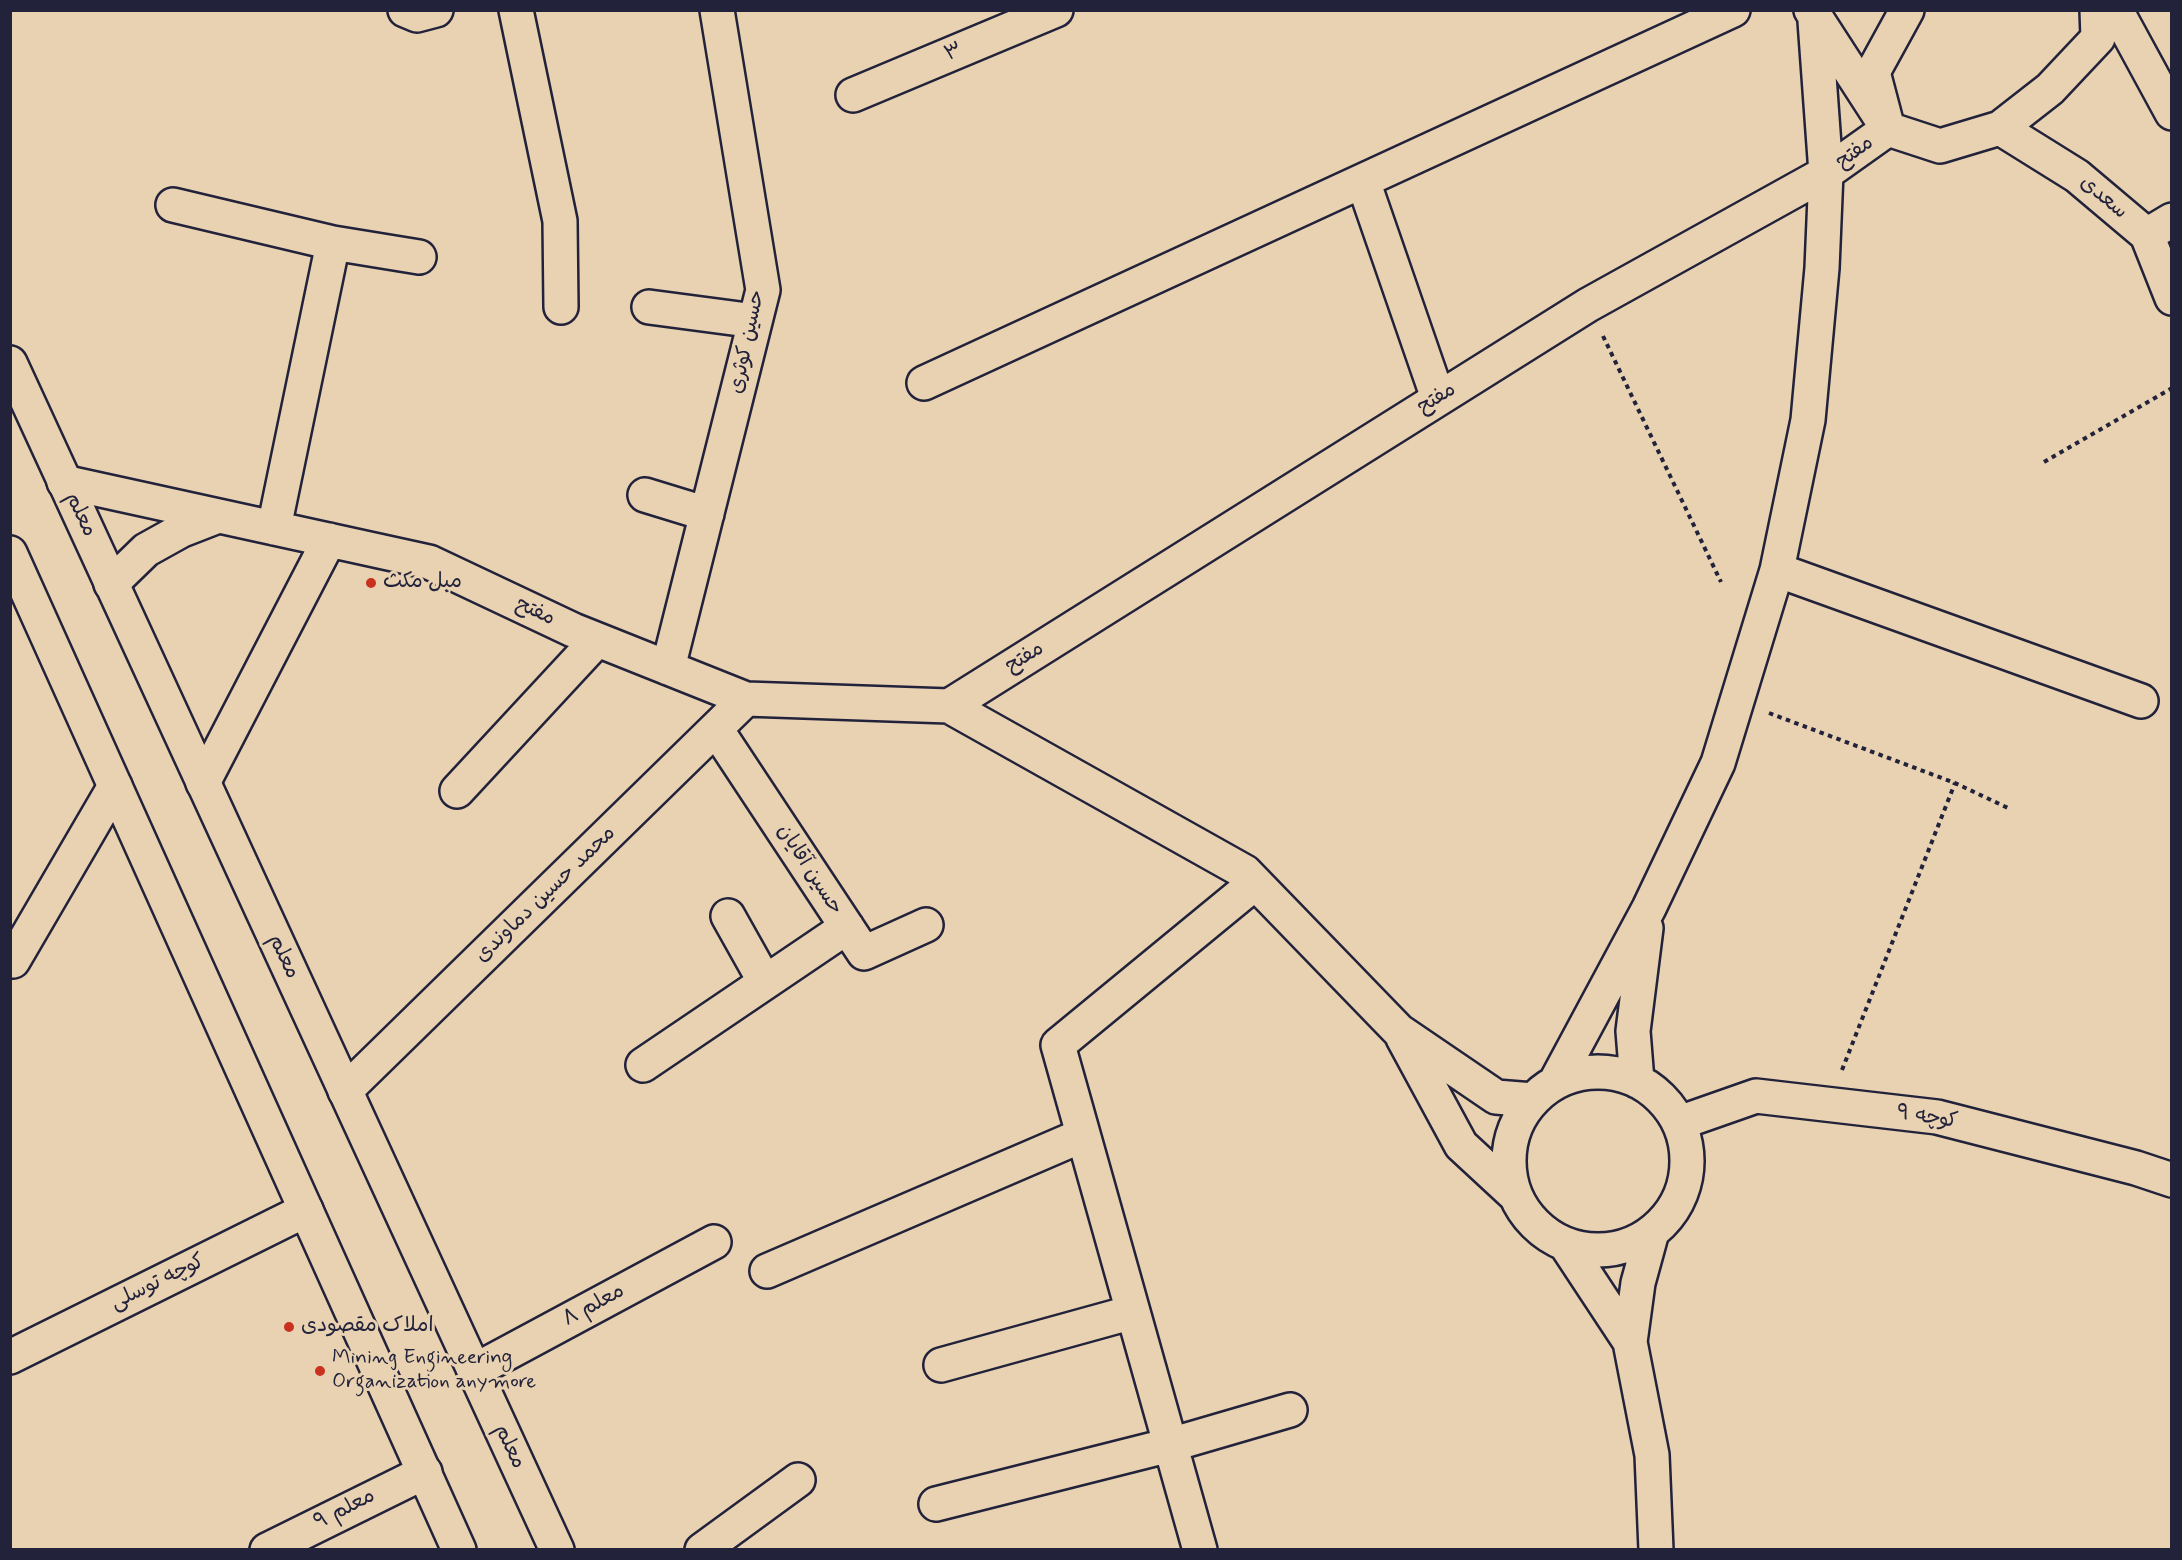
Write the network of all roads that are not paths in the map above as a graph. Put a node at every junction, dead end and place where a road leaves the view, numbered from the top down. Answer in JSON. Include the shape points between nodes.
{"nodes":[{"id":1,"x":405,"y":10,"type":"edge"},
{"id":2,"x":436,"y":10,"type":"edge"},
{"id":3,"x":516,"y":10,"type":"edge"},
{"id":4,"x":717,"y":10,"type":"edge"},
{"id":5,"x":1056,"y":10,"type":"edge"},
{"id":6,"x":1733,"y":10,"type":"edge"},
{"id":7,"x":1906,"y":10,"type":"edge"},
{"id":8,"x":2097,"y":10,"type":"edge"},
{"id":9,"x":2116,"y":10,"type":"edge"},
{"id":10,"x":1813,"y":15,"type":"edge"},
{"id":11,"x":853,"y":95,"type":"dead end"},
{"id":12,"x":2172,"y":113,"type":"edge"},
{"id":13,"x":2000,"y":128,"type":"junction"},
{"id":14,"x":1888,"y":129,"type":"junction"},
{"id":15,"x":1826,"y":173,"type":"junction"},
{"id":16,"x":1363,"y":181,"type":"junction"},
{"id":17,"x":173,"y":205,"type":"dead end"},
{"id":18,"x":2159,"y":227,"type":"edge"},
{"id":19,"x":333,"y":243,"type":"junction"},
{"id":20,"x":419,"y":257,"type":"dead end"},
{"id":21,"x":2172,"y":298,"type":"edge"},
{"id":22,"x":561,"y":307,"type":"dead end"},
{"id":23,"x":649,"y":307,"type":"dead end"},
{"id":24,"x":755,"y":321,"type":"junction"},
{"id":25,"x":10,"y":363,"type":"edge"},
{"id":26,"x":924,"y":383,"type":"dead end"},
{"id":27,"x":1438,"y":398,"type":"junction"},
{"id":28,"x":64,"y":482,"type":"junction"},
{"id":29,"x":645,"y":495,"type":"dead end"},
{"id":30,"x":707,"y":514,"type":"junction"},
{"id":31,"x":218,"y":516,"type":"junction"},
{"id":32,"x":274,"y":528,"type":"junction"},
{"id":33,"x":329,"y":540,"type":"junction"},
{"id":34,"x":10,"y":553,"type":"edge"},
{"id":35,"x":1777,"y":570,"type":"junction"},
{"id":36,"x":111,"y":584,"type":"junction"},
{"id":37,"x":597,"y":640,"type":"junction"},
{"id":38,"x":668,"y":668,"type":"junction"},
{"id":39,"x":746,"y":699,"type":"junction"},
{"id":40,"x":2141,"y":701,"type":"dead end"},
{"id":41,"x":949,"y":706,"type":"junction"},
{"id":42,"x":716,"y":729,"type":"junction"},
{"id":43,"x":203,"y":783,"type":"junction"},
{"id":44,"x":115,"y":786,"type":"junction"},
{"id":45,"x":457,"y":791,"type":"dead end"},
{"id":46,"x":1256,"y":883,"type":"junction"},
{"id":47,"x":1649,"y":908,"type":"junction"},
{"id":48,"x":728,"y":916,"type":"dead end"},
{"id":49,"x":926,"y":925,"type":"dead end"},
{"id":50,"x":847,"y":927,"type":"junction"},
{"id":51,"x":13,"y":961,"type":"dead end"},
{"id":52,"x":765,"y":982,"type":"junction"},
{"id":53,"x":1399,"y":1031,"type":"junction"},
{"id":54,"x":643,"y":1065,"type":"dead end"},
{"id":55,"x":1637,"y":1081,"type":"junction"},
{"id":56,"x":345,"y":1091,"type":"junction"},
{"id":57,"x":1544,"y":1092,"type":"junction"},
{"id":58,"x":1679,"y":1123,"type":"junction"},
{"id":59,"x":1083,"y":1135,"type":"junction"},
{"id":60,"x":2172,"y":1180,"type":"edge"},
{"id":61,"x":1515,"y":1195,"type":"junction"},
{"id":62,"x":306,"y":1210,"type":"junction"},
{"id":63,"x":1652,"y":1232,"type":"junction"},
{"id":64,"x":714,"y":1242,"type":"dead end"},
{"id":65,"x":1566,"y":1245,"type":"junction"},
{"id":66,"x":767,"y":1271,"type":"dead end"},
{"id":67,"x":1133,"y":1312,"type":"junction"},
{"id":68,"x":1630,"y":1342,"type":"junction"},
{"id":69,"x":10,"y":1357,"type":"edge"},
{"id":70,"x":941,"y":1365,"type":"dead end"},
{"id":71,"x":474,"y":1371,"type":"junction"},
{"id":72,"x":1290,"y":1410,"type":"dead end"},
{"id":73,"x":1170,"y":1445,"type":"junction"},
{"id":74,"x":424,"y":1472,"type":"junction"},
{"id":75,"x":798,"y":1480,"type":"dead end"},
{"id":76,"x":936,"y":1504,"type":"dead end"},
{"id":77,"x":267,"y":1550,"type":"edge"},
{"id":78,"x":459,"y":1550,"type":"edge"},
{"id":79,"x":557,"y":1550,"type":"edge"},
{"id":80,"x":702,"y":1550,"type":"edge"},
{"id":81,"x":1200,"y":1550,"type":"edge"},
{"id":82,"x":1656,"y":1550,"type":"edge"}],
"edges":[{"from":1,"to":2,"type":"street","via":[[417,15]]},
{"from":3,"to":22,"type":"street","via":[[560,221]]},
{"from":4,"to":24,"type":"street","name":"حسین کوثری","via":[[763,290]]},
{"from":5,"to":11,"type":"street","name":"۳"},
{"from":6,"to":16,"type":"street"},
{"from":7,"to":14,"type":"street","via":[[1873,72]]},
{"from":8,"to":13,"type":"street","via":[[2098,38],[2050,89]]},
{"from":9,"to":12,"type":"street"},
{"from":10,"to":14,"type":"street"},
{"from":10,"to":15,"type":"street"},
{"from":13,"to":14,"type":"street","via":[[1940,146]]},
{"from":13,"to":18,"type":"street","name":"سعدی"},
{"from":14,"to":15,"type":"street","name":"مفتح"},
{"from":15,"to":27,"type":"street","name":"مفتح","via":[[1588,305]]},
{"from":15,"to":35,"type":"street","via":[[1808,420]]},
{"from":16,"to":26,"type":"street"},
{"from":16,"to":27,"type":"street"},
{"from":17,"to":19,"type":"street"},
{"from":18,"to":21,"type":"street","name":"سعدی"},
{"from":19,"to":20,"type":"street"},
{"from":19,"to":32,"type":"street"},
{"from":23,"to":24,"type":"street"},
{"from":24,"to":30,"type":"street","name":"حسین کوثری"},
{"from":25,"to":28,"type":"street","name":"معلم"},
{"from":27,"to":41,"type":"street","name":"مفتح"},
{"from":28,"to":31,"type":"street","name":"مفتح"},
{"from":28,"to":36,"type":"street","name":"معلم"},
{"from":29,"to":30,"type":"street"},
{"from":30,"to":38,"type":"street","name":"حسین کوثری"},
{"from":31,"to":32,"type":"street","name":"مفتح"},
{"from":31,"to":36,"type":"street","via":[[146,550]]},
{"from":32,"to":33,"type":"street","name":"مفتح"},
{"from":33,"to":37,"type":"street","name":"مفتح","via":[[429,562]]},
{"from":33,"to":43,"type":"street"},
{"from":34,"to":44,"type":"street"},
{"from":35,"to":40,"type":"street"},
{"from":35,"to":47,"type":"street","via":[[1718,763]]},
{"from":36,"to":43,"type":"street","name":"معلم"},
{"from":37,"to":38,"type":"street","name":"مفتح"},
{"from":37,"to":45,"type":"street"},
{"from":38,"to":39,"type":"street","name":"مفتح"},
{"from":39,"to":41,"type":"street","name":"مفتح"},
{"from":39,"to":42,"type":"street","name":"محمد حسین دماوندی"},
{"from":41,"to":46,"type":"street","via":[[1245,872]]},
{"from":42,"to":50,"type":"street","name":"حسین آقایان"},
{"from":42,"to":56,"type":"street","name":"محمد حسین دماوندی"},
{"from":43,"to":56,"type":"street","name":"معلم"},
{"from":44,"to":51,"type":"street"},
{"from":44,"to":62,"type":"street"},
{"from":46,"to":53,"type":"street"},
{"from":46,"to":59,"type":"street","via":[[1058,1045]]},
{"from":47,"to":55,"type":"street","via":[[1633,1031]]},
{"from":47,"to":57,"type":"street"},
{"from":48,"to":52,"type":"street"},
{"from":49,"to":50,"type":"street","name":"حسین آقایان","via":[[864,953]]},
{"from":50,"to":52,"type":"street"},
{"from":52,"to":54,"type":"street"},
{"from":53,"to":57,"type":"street","via":[[1496,1097]]},
{"from":53,"to":61,"type":"street","via":[[1461,1145]]},
{"from":55,"to":57,"type":"street","via":[[1611,1073],[1582,1073]]},
{"from":55,"to":58,"type":"street","via":[[1662,1098]]},
{"from":56,"to":71,"type":"street","name":"معلم"},
{"from":57,"to":61,"type":"street","via":[[1518,1121],[1510,1145],[1509,1170]]},
{"from":58,"to":60,"type":"street","name":"کوچه ۹","via":[[1756,1096],[1937,1117]]},
{"from":58,"to":63,"type":"street","via":[[1687,1153],[1684,1183],[1673,1210]]},
{"from":59,"to":66,"type":"street"},
{"from":59,"to":67,"type":"street"},
{"from":61,"to":65,"type":"street","via":[[1527,1216],[1544,1233]]},
{"from":62,"to":69,"type":"street","name":"کوچه توسلی"},
{"from":62,"to":74,"type":"street"},
{"from":63,"to":65,"type":"street","via":[[1625,1247],[1595,1251]]},
{"from":63,"to":68,"type":"street","via":[[1638,1283]]},
{"from":64,"to":71,"type":"street","name":"معلم ۸"},
{"from":65,"to":68,"type":"street"},
{"from":67,"to":70,"type":"street"},
{"from":67,"to":73,"type":"street"},
{"from":68,"to":82,"type":"street","via":[[1652,1455]]},
{"from":71,"to":79,"type":"street","name":"معلم"},
{"from":72,"to":73,"type":"street"},
{"from":73,"to":76,"type":"street"},
{"from":73,"to":81,"type":"street"},
{"from":74,"to":77,"type":"street","name":"معلم ۹"},
{"from":74,"to":78,"type":"street"},
{"from":75,"to":80,"type":"street"}]}
